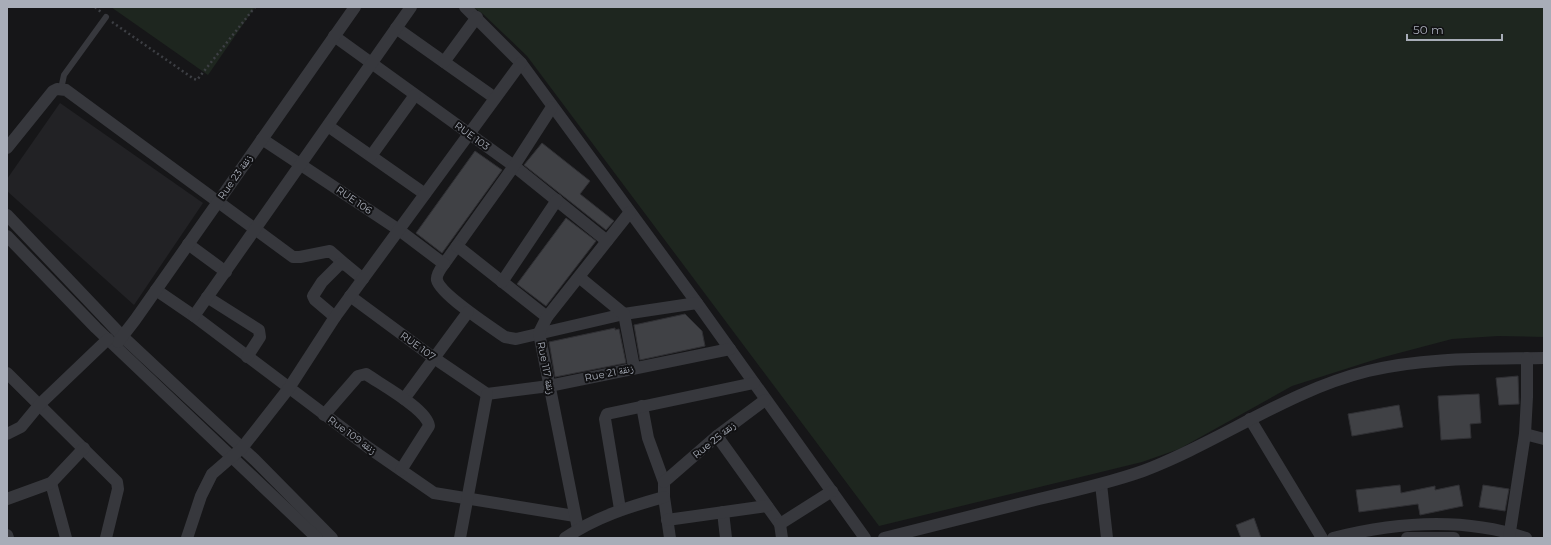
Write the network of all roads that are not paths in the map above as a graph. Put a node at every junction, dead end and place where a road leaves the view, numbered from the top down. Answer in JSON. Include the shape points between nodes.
{"nodes":[{"id":1,"x":355,"y":7,"type":"edge"},
{"id":2,"x":412,"y":7,"type":"edge"},
{"id":3,"x":465,"y":7,"type":"edge"},
{"id":4,"x":106,"y":17,"type":"road end"},
{"id":5,"x":477,"y":17,"type":"junction"},
{"id":6,"x":396,"y":28,"type":"junction"},
{"id":7,"x":334,"y":36,"type":"junction"},
{"id":8,"x":444,"y":62,"type":"junction"},
{"id":9,"x":521,"y":63,"type":"junction"},
{"id":10,"x":372,"y":64,"type":"junction"},
{"id":11,"x":61,"y":89,"type":"junction"},
{"id":12,"x":416,"y":95,"type":"junction"},
{"id":13,"x":495,"y":98,"type":"junction"},
{"id":14,"x":552,"y":107,"type":"junction"},
{"id":15,"x":328,"y":126,"type":"junction"},
{"id":16,"x":469,"y":133,"type":"junction"},
{"id":17,"x":262,"y":139,"type":"junction"},
{"id":18,"x":7,"y":148,"type":"edge"},
{"id":19,"x":371,"y":156,"type":"junction"},
{"id":20,"x":301,"y":165,"type":"junction"},
{"id":21,"x":514,"y":166,"type":"junction"},
{"id":22,"x":425,"y":194,"type":"junction"},
{"id":23,"x":557,"y":200,"type":"junction"},
{"id":24,"x":217,"y":203,"type":"junction"},
{"id":25,"x":630,"y":212,"type":"junction"},
{"id":26,"x":7,"y":215,"type":"edge"},
{"id":27,"x":256,"y":230,"type":"junction"},
{"id":28,"x":399,"y":230,"type":"junction"},
{"id":29,"x":7,"y":236,"type":"edge"},
{"id":30,"x":607,"y":241,"type":"junction"},
{"id":31,"x":188,"y":244,"type":"junction"},
{"id":32,"x":457,"y":246,"type":"junction"},
{"id":33,"x":444,"y":264,"type":"junction"},
{"id":34,"x":346,"y":265,"type":"junction"},
{"id":35,"x":226,"y":272,"type":"junction"},
{"id":36,"x":579,"y":277,"type":"junction"},
{"id":37,"x":363,"y":279,"type":"junction"},
{"id":38,"x":502,"y":282,"type":"junction"},
{"id":39,"x":156,"y":290,"type":"junction"},
{"id":40,"x":350,"y":296,"type":"junction"},
{"id":41,"x":208,"y":298,"type":"junction"},
{"id":42,"x":697,"y":303,"type":"junction"},
{"id":43,"x":468,"y":312,"type":"junction"},
{"id":44,"x":624,"y":314,"type":"junction"},
{"id":45,"x":194,"y":316,"type":"junction"},
{"id":46,"x":335,"y":317,"type":"junction"},
{"id":47,"x":547,"y":317,"type":"junction"},
{"id":48,"x":539,"y":333,"type":"junction"},
{"id":49,"x":115,"y":340,"type":"junction"},
{"id":50,"x":730,"y":349,"type":"junction"},
{"id":51,"x":247,"y":357,"type":"junction"},
{"id":52,"x":434,"y":358,"type":"junction"},
{"id":53,"x":1527,"y":358,"type":"junction"},
{"id":54,"x":1544,"y":358,"type":"edge"},
{"id":55,"x":634,"y":367,"type":"junction"},
{"id":56,"x":7,"y":373,"type":"edge"},
{"id":57,"x":754,"y":383,"type":"junction"},
{"id":58,"x":549,"y":386,"type":"junction"},
{"id":59,"x":289,"y":388,"type":"junction"},
{"id":60,"x":487,"y":394,"type":"junction"},
{"id":61,"x":404,"y":399,"type":"junction"},
{"id":62,"x":765,"y":400,"type":"junction"},
{"id":63,"x":40,"y":404,"type":"junction"},
{"id":64,"x":642,"y":406,"type":"junction"},
{"id":65,"x":324,"y":415,"type":"junction"},
{"id":66,"x":1250,"y":419,"type":"junction"},
{"id":67,"x":7,"y":434,"type":"edge"},
{"id":68,"x":1525,"y":434,"type":"junction"},
{"id":69,"x":717,"y":436,"type":"junction"},
{"id":70,"x":1544,"y":439,"type":"edge"},
{"id":71,"x":84,"y":448,"type":"junction"},
{"id":72,"x":242,"y":448,"type":"junction"},
{"id":73,"x":230,"y":457,"type":"junction"},
{"id":74,"x":401,"y":470,"type":"junction"},
{"id":75,"x":664,"y":482,"type":"junction"},
{"id":76,"x":51,"y":483,"type":"junction"},
{"id":77,"x":1101,"y":484,"type":"junction"},
{"id":78,"x":832,"y":491,"type":"junction"},
{"id":79,"x":664,"y":497,"type":"junction"},
{"id":80,"x":7,"y":500,"type":"edge"},
{"id":81,"x":468,"y":500,"type":"junction"},
{"id":82,"x":767,"y":506,"type":"junction"},
{"id":83,"x":620,"y":509,"type":"junction"},
{"id":84,"x":723,"y":512,"type":"junction"},
{"id":85,"x":575,"y":516,"type":"junction"},
{"id":86,"x":667,"y":520,"type":"junction"},
{"id":87,"x":780,"y":524,"type":"junction"},
{"id":88,"x":1406,"y":525,"type":"junction"},
{"id":89,"x":578,"y":529,"type":"junction"},
{"id":90,"x":1480,"y":533,"type":"edge"},
{"id":91,"x":7,"y":535,"type":"edge"},
{"id":92,"x":1510,"y":535,"type":"edge"},
{"id":93,"x":8,"y":538,"type":"edge"},
{"id":94,"x":66,"y":538,"type":"edge"},
{"id":95,"x":106,"y":538,"type":"edge"},
{"id":96,"x":187,"y":538,"type":"edge"},
{"id":97,"x":317,"y":538,"type":"edge"},
{"id":98,"x":332,"y":538,"type":"edge"},
{"id":99,"x":460,"y":538,"type":"edge"},
{"id":100,"x":565,"y":538,"type":"edge"},
{"id":101,"x":670,"y":538,"type":"edge"},
{"id":102,"x":726,"y":538,"type":"edge"},
{"id":103,"x":782,"y":538,"type":"edge"},
{"id":104,"x":865,"y":538,"type":"edge"},
{"id":105,"x":884,"y":538,"type":"edge"},
{"id":106,"x":1107,"y":538,"type":"edge"},
{"id":107,"x":1322,"y":538,"type":"edge"},
{"id":108,"x":1333,"y":538,"type":"edge"},
{"id":109,"x":1407,"y":538,"type":"edge"},
{"id":110,"x":1454,"y":538,"type":"edge"},
{"id":111,"x":1526,"y":538,"type":"edge"}],
"edges":[{"from":1,"to":7,"type":"street","name":"Rue 23 زنقة"},
{"from":2,"to":6,"type":"street"},
{"from":3,"to":5,"type":"street"},
{"from":4,"to":11,"type":"lane","via":[[64,75]]},
{"from":5,"to":8,"type":"street"},
{"from":5,"to":9,"type":"street"},
{"from":6,"to":8,"type":"street"},
{"from":6,"to":10,"type":"street"},
{"from":7,"to":10,"type":"street","name":"RUE 103"},
{"from":7,"to":17,"type":"street","name":"Rue 23 زنقة"},
{"from":8,"to":13,"type":"street"},
{"from":9,"to":13,"type":"street"},
{"from":9,"to":14,"type":"street"},
{"from":10,"to":12,"type":"street","name":"RUE 103"},
{"from":10,"to":15,"type":"street"},
{"from":11,"to":18,"type":"street","via":[[53,91]]},
{"from":11,"to":24,"type":"street","via":[[66,90]]},
{"from":12,"to":16,"type":"street","name":"RUE 103"},
{"from":12,"to":19,"type":"street"},
{"from":13,"to":16,"type":"street"},
{"from":14,"to":21,"type":"street"},
{"from":14,"to":25,"type":"street"},
{"from":15,"to":19,"type":"street"},
{"from":15,"to":20,"type":"street"},
{"from":16,"to":21,"type":"street","name":"RUE 103"},
{"from":16,"to":22,"type":"street"},
{"from":17,"to":20,"type":"street","name":"RUE 106"},
{"from":17,"to":24,"type":"street","name":"Rue 23 زنقة"},
{"from":19,"to":22,"type":"street"},
{"from":20,"to":27,"type":"street"},
{"from":20,"to":28,"type":"street","name":"RUE 106"},
{"from":21,"to":23,"type":"street","name":"RUE 103"},
{"from":21,"to":32,"type":"street"},
{"from":22,"to":28,"type":"street"},
{"from":23,"to":30,"type":"street","name":"RUE 103"},
{"from":23,"to":38,"type":"street"},
{"from":24,"to":27,"type":"street"},
{"from":24,"to":31,"type":"street","name":"Rue 23 زنقة"},
{"from":25,"to":30,"type":"street","name":"Rue 117 زنقة"},
{"from":25,"to":42,"type":"street"},
{"from":26,"to":49,"type":"street"},
{"from":27,"to":34,"type":"street","via":[[294,257],[330,251]]},
{"from":27,"to":35,"type":"street"},
{"from":28,"to":33,"type":"street","name":"RUE 106"},
{"from":28,"to":37,"type":"street"},
{"from":29,"to":49,"type":"street"},
{"from":30,"to":36,"type":"street","name":"Rue 117 زنقة"},
{"from":31,"to":35,"type":"street"},
{"from":31,"to":39,"type":"street","name":"Rue 23 زنقة"},
{"from":32,"to":33,"type":"street"},
{"from":32,"to":38,"type":"street"},
{"from":33,"to":43,"type":"street","via":[[437,276],[439,286]]},
{"from":34,"to":37,"type":"street"},
{"from":34,"to":46,"type":"street","via":[[336,266],[313,296]]},
{"from":35,"to":41,"type":"street"},
{"from":36,"to":44,"type":"street"},
{"from":36,"to":47,"type":"street","name":"Rue 117 زنقة"},
{"from":37,"to":40,"type":"street"},
{"from":38,"to":47,"type":"street"},
{"from":39,"to":45,"type":"street","name":"Rue 109 زنقة"},
{"from":39,"to":49,"type":"street","name":"Rue 23 زنقة"},
{"from":40,"to":46,"type":"street"},
{"from":40,"to":52,"type":"street","name":"RUE 107"},
{"from":41,"to":45,"type":"street"},
{"from":41,"to":51,"type":"street","via":[[259,330],[260,337]]},
{"from":42,"to":44,"type":"street"},
{"from":42,"to":50,"type":"street"},
{"from":43,"to":48,"type":"street","via":[[505,337],[516,339]]},
{"from":43,"to":52,"type":"street"},
{"from":44,"to":48,"type":"street"},
{"from":44,"to":55,"type":"street"},
{"from":45,"to":51,"type":"street","name":"Rue 109 زنقة"},
{"from":46,"to":59,"type":"street"},
{"from":47,"to":48,"type":"street","name":"Rue 117 زنقة"},
{"from":48,"to":58,"type":"street","name":"Rue 117 زنقة"},
{"from":49,"to":63,"type":"street","name":"Rue 23 زنقة"},
{"from":49,"to":72,"type":"street"},
{"from":49,"to":73,"type":"street"},
{"from":50,"to":55,"type":"street","name":"Rue 21 زنقة"},
{"from":50,"to":57,"type":"street"},
{"from":51,"to":59,"type":"street","name":"Rue 109 زنقة"},
{"from":52,"to":60,"type":"street","name":"RUE 107"},
{"from":52,"to":61,"type":"street"},
{"from":53,"to":54,"type":"street"},
{"from":53,"to":66,"type":"street","via":[[1464,359],[1368,371],[1311,391]]},
{"from":53,"to":68,"type":"street"},
{"from":55,"to":58,"type":"street","name":"Rue 21 زنقة"},
{"from":56,"to":63,"type":"street"},
{"from":57,"to":62,"type":"street"},
{"from":57,"to":64,"type":"street"},
{"from":58,"to":60,"type":"street","name":"Rue 21 زنقة"},
{"from":58,"to":85,"type":"street","name":"Rue 117 زنقة"},
{"from":59,"to":65,"type":"street","name":"Rue 109 زنقة"},
{"from":59,"to":72,"type":"street"},
{"from":60,"to":81,"type":"street"},
{"from":61,"to":65,"type":"street","via":[[366,374],[362,374]]},
{"from":61,"to":74,"type":"street","via":[[426,418],[429,426]]},
{"from":62,"to":69,"type":"street","name":"Rue 25 زنقة"},
{"from":62,"to":78,"type":"street"},
{"from":63,"to":67,"type":"street","name":"Rue 23 زنقة","via":[[20,427]]},
{"from":63,"to":71,"type":"street"},
{"from":64,"to":75,"type":"street","via":[[648,438]]},
{"from":64,"to":83,"type":"street","via":[[606,416]]},
{"from":65,"to":74,"type":"street","name":"Rue 109 زنقة"},
{"from":66,"to":77,"type":"street","via":[[1167,461]]},
{"from":66,"to":107,"type":"street"},
{"from":68,"to":70,"type":"street"},
{"from":68,"to":92,"type":"street"},
{"from":69,"to":75,"type":"street","name":"Rue 25 زنقة"},
{"from":69,"to":82,"type":"street"},
{"from":71,"to":76,"type":"street"},
{"from":71,"to":95,"type":"street","via":[[118,485]]},
{"from":72,"to":73,"type":"street"},
{"from":72,"to":98,"type":"street"},
{"from":73,"to":96,"type":"street","via":[[212,474],[206,484]]},
{"from":73,"to":97,"type":"street"},
{"from":74,"to":81,"type":"street","name":"Rue 109 زنقة","via":[[434,493]]},
{"from":75,"to":79,"type":"street"},
{"from":76,"to":80,"type":"street"},
{"from":76,"to":94,"type":"street"},
{"from":77,"to":105,"type":"street"},
{"from":77,"to":106,"type":"street"},
{"from":78,"to":87,"type":"street"},
{"from":78,"to":104,"type":"street"},
{"from":79,"to":83,"type":"street"},
{"from":79,"to":86,"type":"street"},
{"from":81,"to":85,"type":"street","name":"Rue 109 زنقة"},
{"from":81,"to":99,"type":"street"},
{"from":82,"to":84,"type":"street"},
{"from":82,"to":87,"type":"street"},
{"from":83,"to":89,"type":"street"},
{"from":84,"to":86,"type":"street"},
{"from":84,"to":102,"type":"street"},
{"from":85,"to":89,"type":"street","name":"Rue 117 زنقة"},
{"from":86,"to":101,"type":"street"},
{"from":87,"to":103,"type":"street"},
{"from":88,"to":90,"type":"street","via":[[1446,525]]},
{"from":88,"to":108,"type":"street","via":[[1382,527]]},
{"from":88,"to":109,"type":"street"},
{"from":89,"to":100,"type":"street"},
{"from":90,"to":92,"type":"street"},
{"from":91,"to":93,"type":"street"},
{"from":92,"to":111,"type":"street"},
{"from":109,"to":110,"type":"street"}]}
